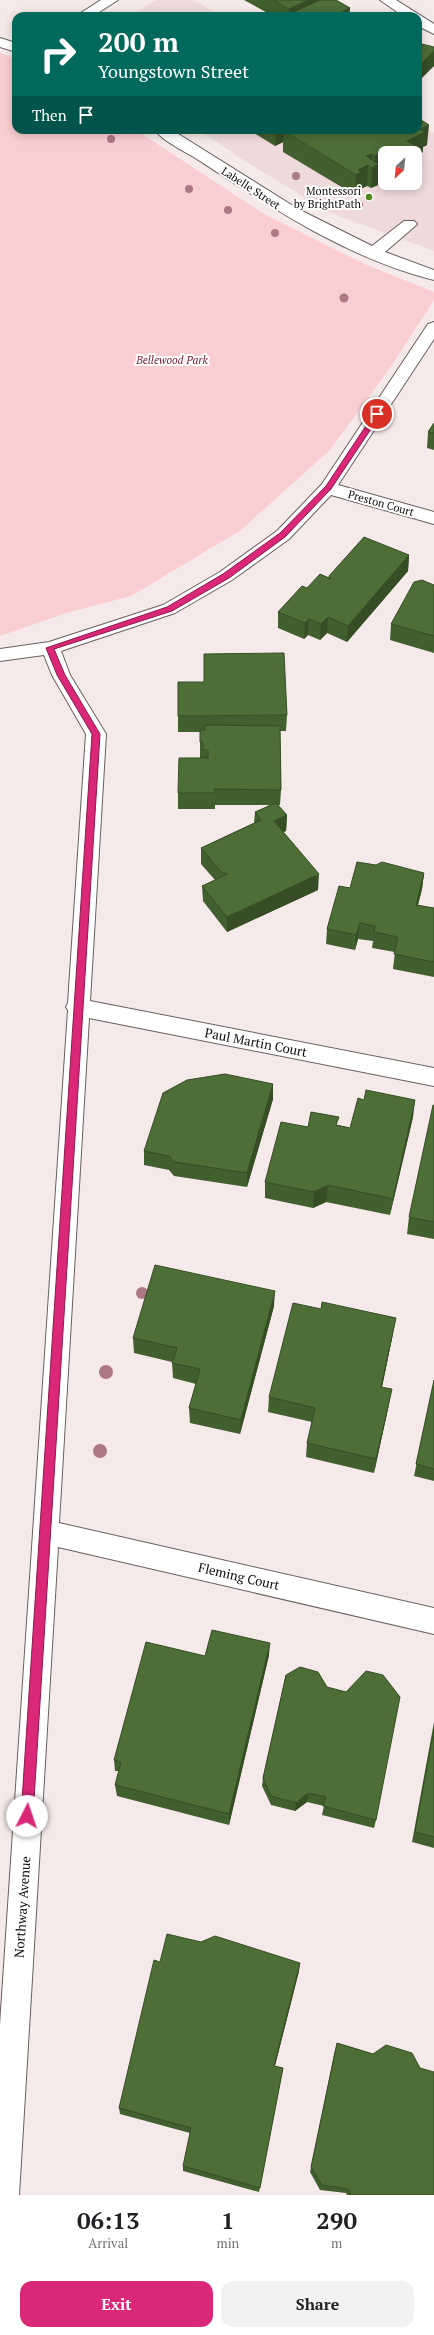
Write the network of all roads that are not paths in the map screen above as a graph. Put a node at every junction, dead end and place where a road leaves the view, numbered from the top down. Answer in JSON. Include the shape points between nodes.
{"nodes":[{"id":1,"x":111,"y":0,"type":"edge"},
{"id":2,"x":387,"y":0,"type":"edge"},
{"id":3,"x":90,"y":12,"type":"edge"},
{"id":4,"x":406,"y":12,"type":"edge"},
{"id":5,"x":422,"y":22,"type":"edge"},
{"id":6,"x":434,"y":30,"type":"edge"},
{"id":7,"x":0,"y":42,"type":"edge"},
{"id":8,"x":12,"y":46,"type":"edge"},
{"id":9,"x":168,"y":134,"type":"edge"},
{"id":10,"x":408,"y":224,"type":"dead end"},
{"id":11,"x":375,"y":252,"type":"junction"},
{"id":12,"x":434,"y":275,"type":"edge"},
{"id":13,"x":434,"y":327,"type":"edge"},
{"id":14,"x":328,"y":488,"type":"junction"},
{"id":15,"x":434,"y":518,"type":"edge"},
{"id":16,"x":50,"y":648,"type":"junction"},
{"id":17,"x":0,"y":655,"type":"edge"},
{"id":18,"x":77,"y":1008,"type":"junction"},
{"id":19,"x":434,"y":1077,"type":"edge"},
{"id":20,"x":45,"y":1532,"type":"junction"},
{"id":21,"x":434,"y":1621,"type":"edge"},
{"id":22,"x":4,"y":2195,"type":"edge"}],
"edges":[{"from":1,"to":3,"type":"street"},
{"from":2,"to":4,"type":"street"},
{"from":5,"to":6,"type":"street"},
{"from":7,"to":8,"type":"street"},
{"from":9,"to":11,"type":"street","name":"Labelle Street","via":[[273,203],[303,220]]},
{"from":10,"to":11,"type":"street"},
{"from":11,"to":12,"type":"street","name":"Labelle Street"},
{"from":13,"to":14,"type":"street"},
{"from":14,"to":15,"type":"street","name":"Preston Court"},
{"from":14,"to":16,"type":"street","via":[[283,535],[226,576],[169,609]]},
{"from":16,"to":17,"type":"street"},
{"from":16,"to":18,"type":"street","name":"Northway Avenue","via":[[61,675],[96,734]]},
{"from":18,"to":19,"type":"street","name":"Paul Martin Court"},
{"from":18,"to":20,"type":"street","name":"Northway Avenue"},
{"from":20,"to":21,"type":"street","name":"Fleming Court"},
{"from":20,"to":22,"type":"street","name":"Northway Avenue"}]}
